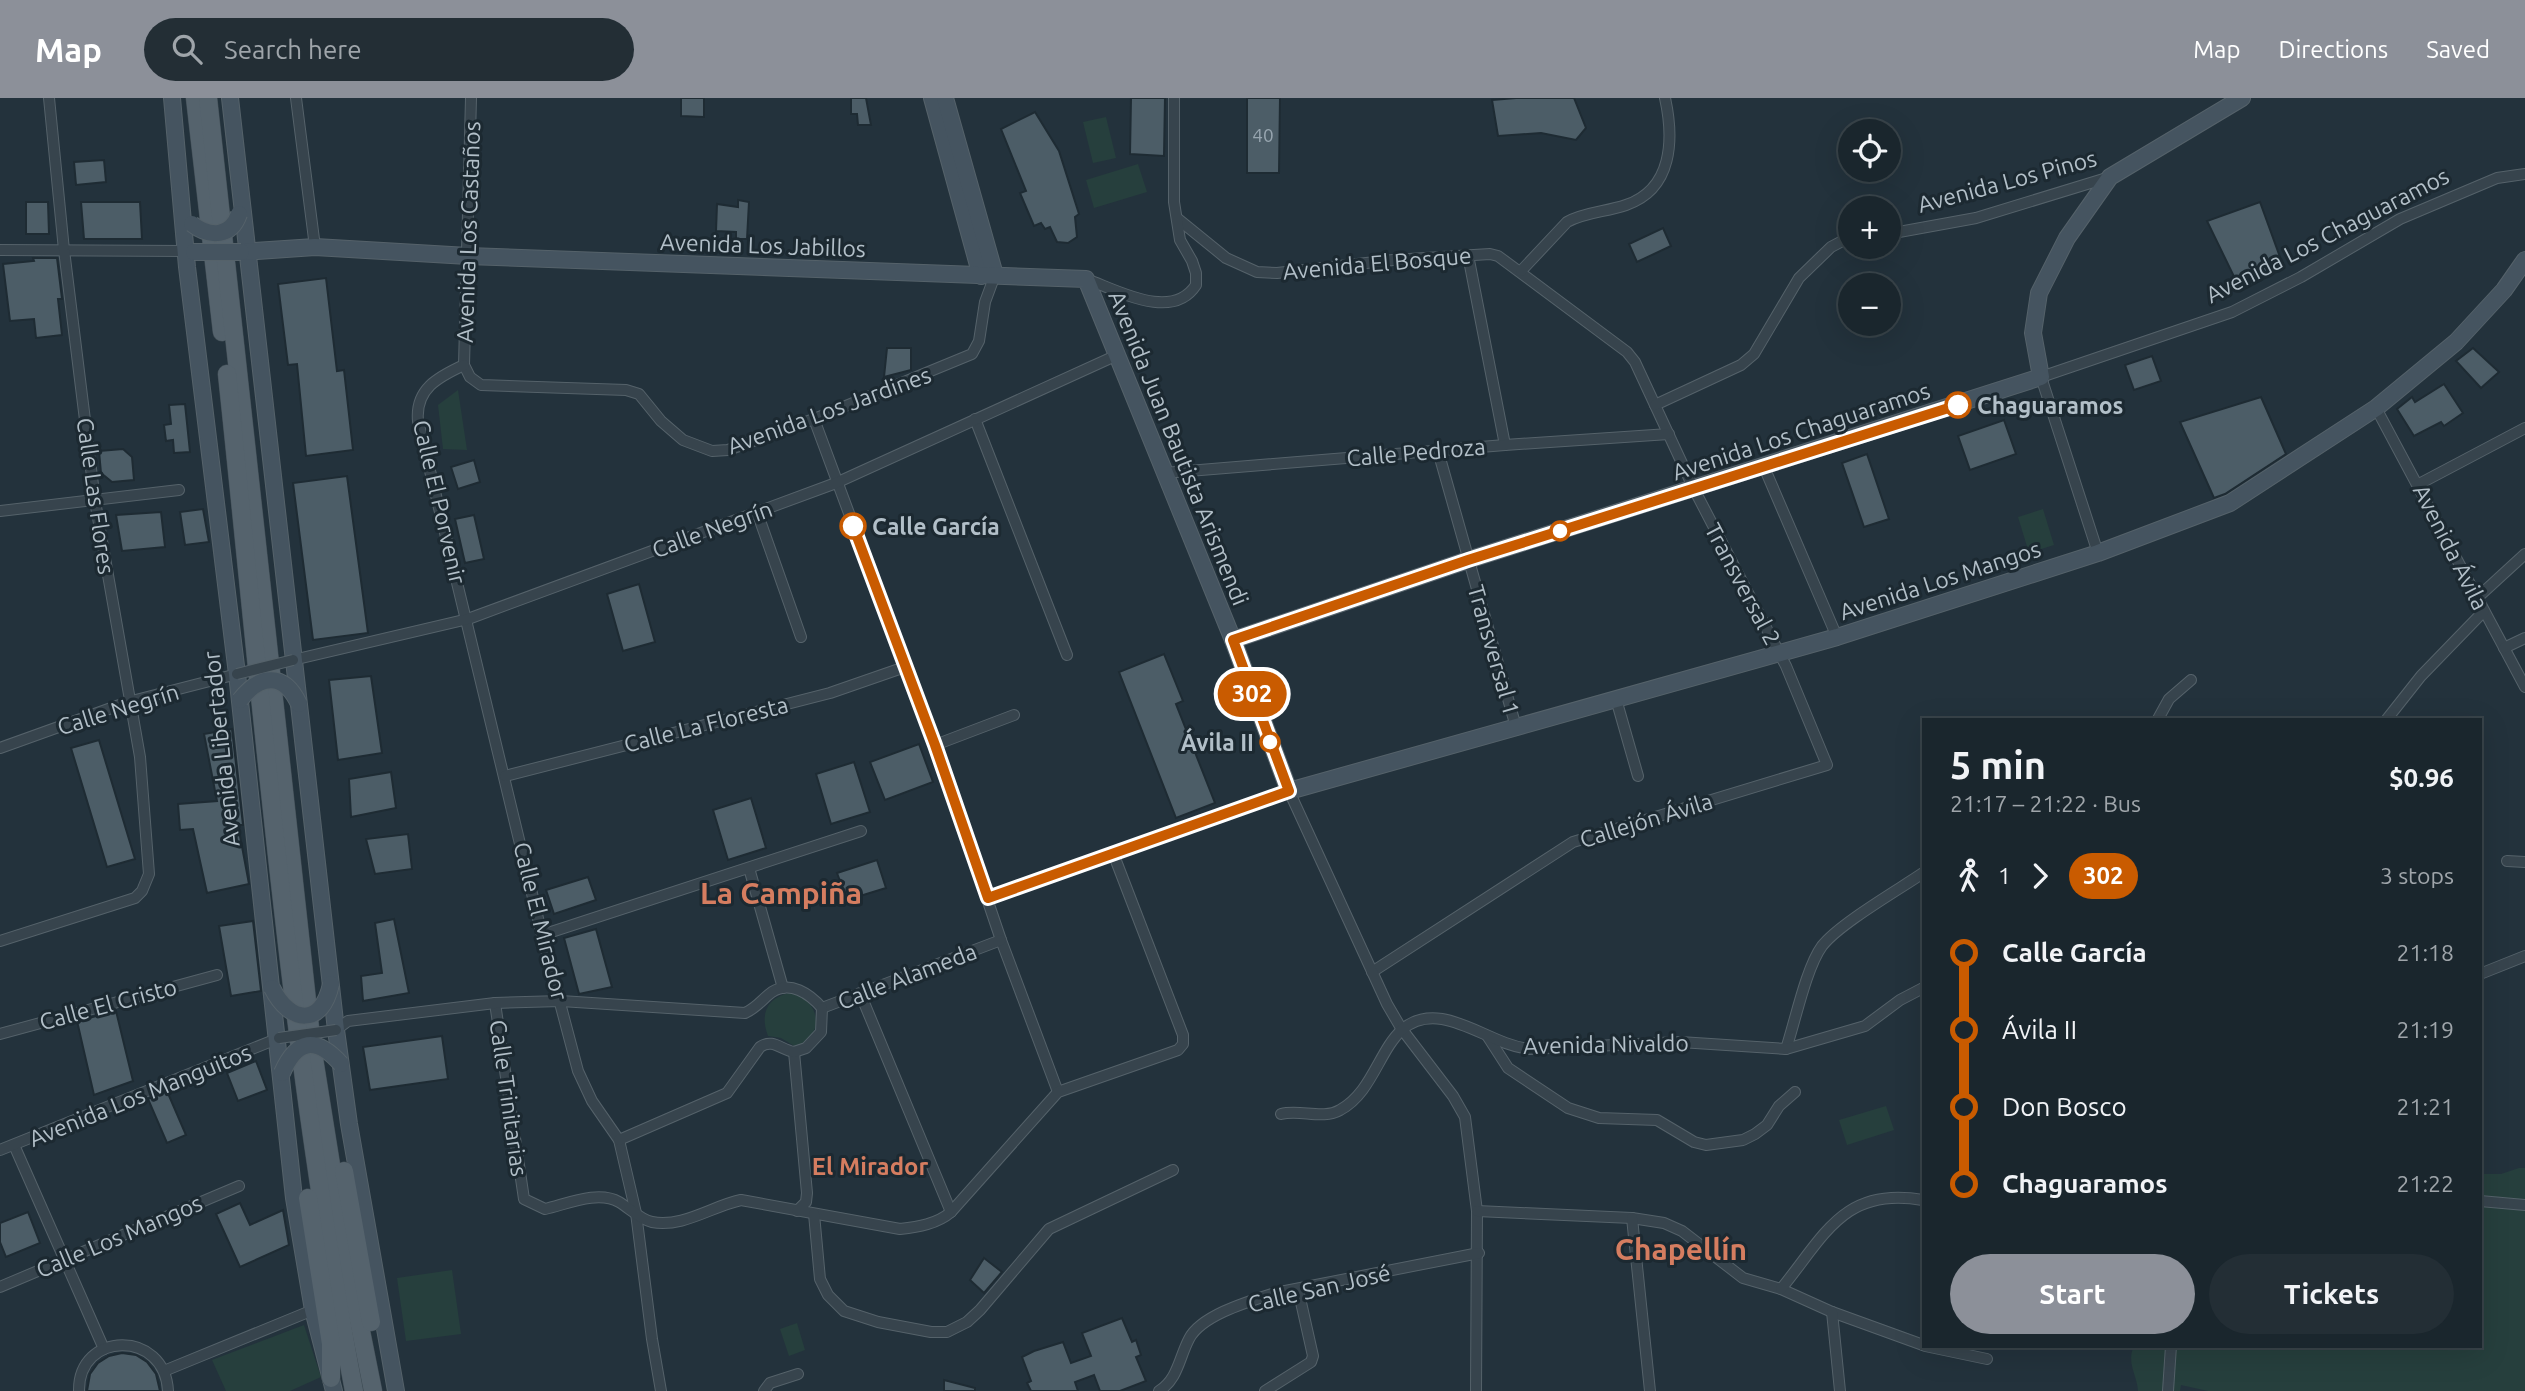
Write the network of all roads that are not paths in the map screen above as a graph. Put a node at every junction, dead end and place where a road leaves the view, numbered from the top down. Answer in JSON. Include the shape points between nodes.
{"nodes":[{"id":1,"x":49,"y":98,"type":"edge"},
{"id":2,"x":172,"y":98,"type":"edge"},
{"id":3,"x":195,"y":98,"type":"edge"},
{"id":4,"x":208,"y":98,"type":"edge"},
{"id":5,"x":230,"y":98,"type":"edge"},
{"id":6,"x":296,"y":98,"type":"edge"},
{"id":7,"x":471,"y":98,"type":"edge"},
{"id":8,"x":932,"y":98,"type":"edge"},
{"id":9,"x":945,"y":98,"type":"edge"},
{"id":10,"x":1174,"y":98,"type":"edge"},
{"id":11,"x":1665,"y":98,"type":"edge"},
{"id":12,"x":2242,"y":98,"type":"edge"},
{"id":13,"x":2525,"y":174,"type":"edge"},
{"id":14,"x":2110,"y":177,"type":"junction"},
{"id":15,"x":241,"y":207,"type":"junction"},
{"id":16,"x":183,"y":210,"type":"junction"},
{"id":17,"x":1178,"y":219,"type":"junction"},
{"id":18,"x":1901,"y":232,"type":"edge"},
{"id":19,"x":1838,"y":243,"type":"edge"},
{"id":20,"x":315,"y":247,"type":"junction"},
{"id":21,"x":0,"y":250,"type":"edge"},
{"id":22,"x":64,"y":250,"type":"junction"},
{"id":23,"x":190,"y":251,"type":"junction"},
{"id":24,"x":245,"y":252,"type":"junction"},
{"id":25,"x":1468,"y":255,"type":"junction"},
{"id":26,"x":468,"y":256,"type":"junction"},
{"id":27,"x":2525,"y":260,"type":"edge"},
{"id":28,"x":1521,"y":271,"type":"junction"},
{"id":29,"x":988,"y":275,"type":"junction"},
{"id":30,"x":1086,"y":279,"type":"junction"},
{"id":31,"x":1115,"y":356,"type":"junction"},
{"id":32,"x":464,"y":365,"type":"junction"},
{"id":33,"x":2041,"y":377,"type":"junction"},
{"id":34,"x":1655,"y":404,"type":"junction"},
{"id":35,"x":2376,"y":408,"type":"junction"},
{"id":36,"x":814,"y":419,"type":"junction"},
{"id":37,"x":975,"y":419,"type":"junction"},
{"id":38,"x":2525,"y":428,"type":"edge"},
{"id":39,"x":1669,"y":434,"type":"junction"},
{"id":40,"x":1505,"y":445,"type":"junction"},
{"id":41,"x":1438,"y":451,"type":"junction"},
{"id":42,"x":1764,"y":467,"type":"junction"},
{"id":43,"x":1164,"y":473,"type":"junction"},
{"id":44,"x":836,"y":482,"type":"junction"},
{"id":45,"x":2419,"y":484,"type":"junction"},
{"id":46,"x":1694,"y":489,"type":"junction"},
{"id":47,"x":179,"y":490,"type":"dead end"},
{"id":48,"x":95,"y":501,"type":"junction"},
{"id":49,"x":0,"y":512,"type":"edge"},
{"id":50,"x":757,"y":512,"type":"junction"},
{"id":51,"x":2098,"y":553,"type":"junction"},
{"id":52,"x":2525,"y":554,"type":"edge"},
{"id":53,"x":1468,"y":560,"type":"junction"},
{"id":54,"x":2477,"y":598,"type":"junction"},
{"id":55,"x":2484,"y":611,"type":"junction"},
{"id":56,"x":468,"y":619,"type":"junction"},
{"id":57,"x":801,"y":637,"type":"dead end"},
{"id":58,"x":1837,"y":637,"type":"junction"},
{"id":59,"x":2525,"y":638,"type":"edge"},
{"id":60,"x":1233,"y":640,"type":"junction"},
{"id":61,"x":2504,"y":648,"type":"junction"},
{"id":62,"x":1779,"y":654,"type":"junction"},
{"id":63,"x":1067,"y":655,"type":"dead end"},
{"id":64,"x":293,"y":660,"type":"junction"},
{"id":65,"x":905,"y":667,"type":"junction"},
{"id":66,"x":237,"y":674,"type":"junction"},
{"id":67,"x":2191,"y":680,"type":"dead end"},
{"id":68,"x":2525,"y":687,"type":"edge"},
{"id":69,"x":1616,"y":699,"type":"junction"},
{"id":70,"x":240,"y":700,"type":"junction"},
{"id":71,"x":128,"y":702,"type":"junction"},
{"id":72,"x":299,"y":704,"type":"junction"},
{"id":73,"x":1014,"y":715,"type":"dead end"},
{"id":74,"x":2159,"y":718,"type":"edge"},
{"id":75,"x":2388,"y":718,"type":"edge"},
{"id":76,"x":1516,"y":727,"type":"junction"},
{"id":77,"x":935,"y":745,"type":"junction"},
{"id":78,"x":0,"y":748,"type":"edge"},
{"id":79,"x":1827,"y":765,"type":"joint"},
{"id":80,"x":505,"y":776,"type":"junction"},
{"id":81,"x":1638,"y":776,"type":"dead end"},
{"id":82,"x":1289,"y":791,"type":"junction"},
{"id":83,"x":862,"y":831,"type":"dead end"},
{"id":84,"x":1113,"y":853,"type":"junction"},
{"id":85,"x":2507,"y":861,"type":"dead end"},
{"id":86,"x":2525,"y":862,"type":"edge"},
{"id":87,"x":749,"y":868,"type":"junction"},
{"id":88,"x":1922,"y":874,"type":"edge"},
{"id":89,"x":988,"y":898,"type":"junction"},
{"id":90,"x":541,"y":935,"type":"junction"},
{"id":91,"x":1001,"y":940,"type":"junction"},
{"id":92,"x":0,"y":941,"type":"edge"},
{"id":93,"x":2525,"y":956,"type":"edge"},
{"id":94,"x":1373,"y":972,"type":"junction"},
{"id":95,"x":2482,"y":973,"type":"edge"},
{"id":96,"x":217,"y":975,"type":"dead end"},
{"id":97,"x":331,"y":984,"type":"junction"},
{"id":98,"x":272,"y":988,"type":"junction"},
{"id":99,"x":783,"y":988,"type":"junction"},
{"id":100,"x":1922,"y":989,"type":"edge"},
{"id":101,"x":860,"y":993,"type":"junction"},
{"id":102,"x":561,"y":1000,"type":"junction"},
{"id":103,"x":495,"y":1003,"type":"junction"},
{"id":104,"x":822,"y":1008,"type":"junction"},
{"id":105,"x":1401,"y":1028,"type":"junction"},
{"id":106,"x":335,"y":1030,"type":"junction"},
{"id":107,"x":0,"y":1034,"type":"edge"},
{"id":108,"x":1488,"y":1037,"type":"junction"},
{"id":109,"x":279,"y":1038,"type":"junction"},
{"id":110,"x":1786,"y":1049,"type":"junction"},
{"id":111,"x":794,"y":1052,"type":"junction"},
{"id":112,"x":300,"y":1062,"type":"junction"},
{"id":113,"x":341,"y":1064,"type":"junction"},
{"id":114,"x":282,"y":1073,"type":"junction"},
{"id":115,"x":317,"y":1078,"type":"junction"},
{"id":116,"x":1058,"y":1092,"type":"junction"},
{"id":117,"x":1795,"y":1092,"type":"dead end"},
{"id":118,"x":1281,"y":1114,"type":"dead end"},
{"id":119,"x":620,"y":1140,"type":"junction"},
{"id":120,"x":14,"y":1145,"type":"junction"},
{"id":121,"x":0,"y":1150,"type":"edge"},
{"id":122,"x":1173,"y":1170,"type":"dead end"},
{"id":123,"x":239,"y":1186,"type":"dead end"},
{"id":124,"x":1922,"y":1200,"type":"edge"},
{"id":125,"x":2482,"y":1201,"type":"edge"},
{"id":126,"x":2525,"y":1205,"type":"edge"},
{"id":127,"x":797,"y":1211,"type":"junction"},
{"id":128,"x":1477,"y":1211,"type":"junction"},
{"id":129,"x":951,"y":1212,"type":"junction"},
{"id":130,"x":636,"y":1213,"type":"junction"},
{"id":131,"x":814,"y":1214,"type":"junction"},
{"id":132,"x":1632,"y":1218,"type":"junction"},
{"id":133,"x":1479,"y":1253,"type":"junction"},
{"id":134,"x":65,"y":1259,"type":"junction"},
{"id":135,"x":0,"y":1286,"type":"edge"},
{"id":136,"x":1298,"y":1289,"type":"junction"},
{"id":137,"x":1781,"y":1289,"type":"junction"},
{"id":138,"x":313,"y":1310,"type":"junction"},
{"id":139,"x":1832,"y":1312,"type":"junction"},
{"id":140,"x":1922,"y":1345,"type":"edge"},
{"id":141,"x":1934,"y":1348,"type":"edge"},
{"id":142,"x":2171,"y":1348,"type":"edge"},
{"id":143,"x":104,"y":1349,"type":"junction"},
{"id":144,"x":1987,"y":1359,"type":"dead end"},
{"id":145,"x":164,"y":1371,"type":"junction"},
{"id":146,"x":797,"y":1374,"type":"dead end"},
{"id":147,"x":332,"y":1384,"type":"edge"},
{"id":148,"x":79,"y":1391,"type":"edge"},
{"id":149,"x":168,"y":1391,"type":"edge"},
{"id":150,"x":354,"y":1391,"type":"edge"},
{"id":151,"x":373,"y":1391,"type":"edge"},
{"id":152,"x":384,"y":1391,"type":"edge"},
{"id":153,"x":396,"y":1391,"type":"edge"},
{"id":154,"x":661,"y":1391,"type":"edge"},
{"id":155,"x":764,"y":1391,"type":"edge"},
{"id":156,"x":1159,"y":1391,"type":"edge"},
{"id":157,"x":1265,"y":1391,"type":"edge"},
{"id":158,"x":1476,"y":1391,"type":"edge"},
{"id":159,"x":1650,"y":1391,"type":"edge"},
{"id":160,"x":1840,"y":1391,"type":"edge"},
{"id":161,"x":2168,"y":1391,"type":"edge"}],
"edges":[{"from":1,"to":22,"type":"street","name":"Calle Las Flores"},
{"from":2,"to":16,"type":"street","name":"Avenida Libertador"},
{"from":3,"to":112,"type":"main road","name":"Avenida Libertador"},
{"from":4,"to":115,"type":"main road"},
{"from":5,"to":15,"type":"street"},
{"from":6,"to":20,"type":"street"},
{"from":7,"to":26,"type":"street","name":"Avenida Los Castaños"},
{"from":8,"to":29,"type":"street"},
{"from":9,"to":29,"type":"street"},
{"from":10,"to":17,"type":"street","name":"Avenida Los Jabillos"},
{"from":11,"to":28,"type":"street","via":[[1671,135],[1666,169],[1658,181],[1628,205],[1567,222]]},
{"from":12,"to":14,"type":"street","name":"Avenida Los Pinos"},
{"from":13,"to":33,"type":"street","name":"Avenida Los Chaguaramos","via":[[2497,178],[2400,219],[2301,278],[2232,312]]},
{"from":14,"to":18,"type":"street","name":"Avenida Los Pinos","via":[[1976,218]]},
{"from":14,"to":33,"type":"street","via":[[2067,238],[2039,293],[2033,333]]},
{"from":15,"to":16,"type":"street","bridge":true,"via":[[232,228],[219,233],[192,224]]},
{"from":15,"to":24,"type":"street"},
{"from":16,"to":23,"type":"street","name":"Avenida Libertador"},
{"from":17,"to":25,"type":"street","name":"Avenida El Bosque","via":[[1226,258],[1256,272]]},
{"from":17,"to":30,"type":"street","name":"Avenida Los Jabillos","via":[[1180,240],[1196,273],[1196,285],[1183,298],[1149,302]]},
{"from":19,"to":34,"type":"street","via":[[1799,278],[1754,354],[1741,365]]},
{"from":20,"to":24,"type":"street","name":"Avenida Los Jabillos"},
{"from":20,"to":26,"type":"street","name":"Avenida Los Jabillos"},
{"from":21,"to":22,"type":"street"},
{"from":22,"to":23,"type":"street"},
{"from":22,"to":48,"type":"street","name":"Calle Las Flores"},
{"from":23,"to":24,"type":"street","name":"Avenida Los Jabillos","bridge":true},
{"from":23,"to":66,"type":"street","name":"Avenida Libertador"},
{"from":24,"to":64,"type":"street"},
{"from":25,"to":28,"type":"street","name":"Avenida El Bosque","via":[[1497,256]]},
{"from":25,"to":40,"type":"street"},
{"from":26,"to":29,"type":"street","name":"Avenida Los Jabillos"},
{"from":26,"to":32,"type":"street","name":"Avenida Los Castaños"},
{"from":27,"to":35,"type":"street","name":"Avenida Los Mangos","via":[[2456,342]]},
{"from":28,"to":34,"type":"street","name":"Avenida El Bosque","via":[[1627,352]]},
{"from":29,"to":30,"type":"street","name":"Avenida Los Jabillos"},
{"from":29,"to":36,"type":"street","name":"Avenida Los Jardines","via":[[979,341],[972,354]]},
{"from":30,"to":31,"type":"street","name":"Avenida Juan Bautista Arismendi"},
{"from":31,"to":37,"type":"street","name":"Calle Negrín"},
{"from":31,"to":43,"type":"street","name":"Avenida Juan Bautista Arismendi"},
{"from":32,"to":36,"type":"street","name":"Avenida Los Jardines","via":[[470,377],[490,387],[639,394],[673,433],[712,451],[728,450]]},
{"from":32,"to":56,"type":"street","name":"Calle El Porvenir","via":[[431,383],[417,411]]},
{"from":33,"to":42,"type":"street","name":"Avenida Los Chaguaramos"},
{"from":33,"to":51,"type":"street"},
{"from":34,"to":39,"type":"street","name":"Transversal 2"},
{"from":35,"to":45,"type":"street","name":"Avenida Ávila"},
{"from":35,"to":51,"type":"street","name":"Avenida Los Mangos","via":[[2230,503]]},
{"from":36,"to":44,"type":"street"},
{"from":37,"to":44,"type":"street","name":"Calle Negrín"},
{"from":37,"to":63,"type":"street"},
{"from":38,"to":45,"type":"street"},
{"from":39,"to":40,"type":"street","name":"Calle Pedroza"},
{"from":39,"to":46,"type":"street","name":"Transversal 2"},
{"from":40,"to":41,"type":"street","name":"Calle Pedroza"},
{"from":41,"to":43,"type":"street","name":"Calle Pedroza"},
{"from":41,"to":53,"type":"street","name":"Transversal 1"},
{"from":42,"to":46,"type":"street","name":"Avenida Los Chaguaramos"},
{"from":42,"to":58,"type":"street"},
{"from":43,"to":60,"type":"street","name":"Avenida Juan Bautista Arismendi"},
{"from":44,"to":50,"type":"street","name":"Calle Negrín"},
{"from":44,"to":65,"type":"street"},
{"from":45,"to":54,"type":"street","name":"Avenida Ávila"},
{"from":46,"to":53,"type":"street","name":"Avenida Los Chaguaramos"},
{"from":46,"to":62,"type":"street","name":"Transversal 2"},
{"from":47,"to":48,"type":"street"},
{"from":48,"to":49,"type":"street"},
{"from":48,"to":71,"type":"street","name":"Calle Las Flores"},
{"from":50,"to":56,"type":"street","name":"Calle Negrín"},
{"from":50,"to":57,"type":"street"},
{"from":51,"to":58,"type":"street","name":"Avenida Los Mangos"},
{"from":52,"to":54,"type":"street"},
{"from":53,"to":60,"type":"street","name":"Avenida Los Chaguaramos"},
{"from":53,"to":76,"type":"street","name":"Transversal 1"},
{"from":54,"to":55,"type":"street","name":"Avenida Ávila"},
{"from":55,"to":61,"type":"street","name":"Avenida Ávila"},
{"from":55,"to":75,"type":"street"},
{"from":56,"to":64,"type":"street","name":"Calle Negrín"},
{"from":56,"to":80,"type":"street","name":"Calle El Mirador"},
{"from":58,"to":62,"type":"street","name":"Avenida Los Mangos"},
{"from":59,"to":61,"type":"street"},
{"from":60,"to":82,"type":"street","name":"Avenida Juan Bautista Arismendi"},
{"from":61,"to":68,"type":"street","name":"Avenida Ávila"},
{"from":62,"to":69,"type":"street","name":"Avenida Los Mangos"},
{"from":62,"to":79,"type":"street","name":"Transversal 2"},
{"from":64,"to":66,"type":"street","name":"Calle Negrín","bridge":true},
{"from":64,"to":72,"type":"street"},
{"from":65,"to":77,"type":"street"},
{"from":65,"to":80,"type":"street","name":"Calle La Floresta","via":[[830,693]]},
{"from":66,"to":70,"type":"street","name":"Avenida Libertador"},
{"from":66,"to":71,"type":"street","name":"Calle Negrín"},
{"from":67,"to":74,"type":"street","via":[[2169,699]]},
{"from":69,"to":76,"type":"street","name":"Avenida Los Mangos"},
{"from":69,"to":81,"type":"street"},
{"from":70,"to":72,"type":"street","bridge":true,"via":[[252,687],[271,680],[290,688]]},
{"from":70,"to":98,"type":"street","name":"Avenida Libertador"},
{"from":71,"to":78,"type":"street","name":"Calle Negrín"},
{"from":71,"to":92,"type":"street","name":"Calle Las Flores","via":[[140,757],[150,857],[142,891],[128,901]]},
{"from":72,"to":97,"type":"street"},
{"from":73,"to":77,"type":"street"},
{"from":76,"to":82,"type":"street","name":"Avenida Los Mangos"},
{"from":77,"to":89,"type":"street"},
{"from":79,"to":94,"type":"street","name":"Callejón Ávila","via":[[1573,842]]},
{"from":80,"to":90,"type":"street","name":"Calle El Mirador"},
{"from":82,"to":84,"type":"street"},
{"from":82,"to":94,"type":"street"},
{"from":83,"to":87,"type":"street"},
{"from":84,"to":89,"type":"street"},
{"from":84,"to":116,"type":"street","via":[[1183,1044]]},
{"from":85,"to":86,"type":"street"},
{"from":87,"to":90,"type":"street"},
{"from":87,"to":99,"type":"street"},
{"from":88,"to":110,"type":"street","via":[[1822,946]]},
{"from":89,"to":91,"type":"street"},
{"from":90,"to":102,"type":"street","name":"Calle El Mirador"},
{"from":91,"to":101,"type":"street","name":"Calle Alameda"},
{"from":91,"to":116,"type":"street"},
{"from":93,"to":95,"type":"street"},
{"from":94,"to":105,"type":"street"},
{"from":96,"to":107,"type":"street","name":"Calle El Cristo"},
{"from":97,"to":98,"type":"street","bridge":true,"via":[[328,998],[317,1012],[304,1016],[284,1008]]},
{"from":97,"to":106,"type":"street"},
{"from":98,"to":109,"type":"street","name":"Avenida Libertador"},
{"from":99,"to":102,"type":"street","name":"Avenida Los Manguitos","via":[[745,1013]]},
{"from":99,"to":104,"type":"street","name":"Calle Alameda","via":[[805,992]]},
{"from":100,"to":110,"type":"street","name":"Avenida Nivaldo","via":[[1865,1026]]},
{"from":101,"to":104,"type":"street","name":"Calle Alameda"},
{"from":101,"to":129,"type":"street"},
{"from":102,"to":103,"type":"street","name":"Avenida Los Manguitos"},
{"from":102,"to":119,"type":"street","name":"Calle El Mirador","via":[[578,1070],[592,1101]]},
{"from":103,"to":106,"type":"street","name":"Avenida Los Manguitos","via":[[348,1021]]},
{"from":103,"to":130,"type":"street","name":"Calle Trinitarias","via":[[524,1199],[545,1209],[589,1198],[615,1199]]},
{"from":104,"to":111,"type":"street","via":[[821,1032],[806,1048]]},
{"from":105,"to":108,"type":"street","name":"Avenida Nivaldo","via":[[1443,1019]]},
{"from":105,"to":118,"type":"street","via":[[1370,1080],[1348,1105],[1329,1114]]},
{"from":105,"to":128,"type":"street","via":[[1465,1117]]},
{"from":106,"to":109,"type":"street","name":"Avenida Los Manguitos","bridge":true},
{"from":106,"to":113,"type":"street"},
{"from":108,"to":110,"type":"street","name":"Avenida Nivaldo","via":[[1529,1049],[1680,1042]]},
{"from":108,"to":117,"type":"street","via":[[1508,1069],[1568,1108],[1599,1118],[1657,1120],[1706,1145],[1755,1134]]},
{"from":109,"to":114,"type":"street","name":"Avenida Libertador"},
{"from":109,"to":120,"type":"street","name":"Avenida Los Manguitos"},
{"from":111,"to":119,"type":"street","via":[[765,1043],[727,1093]]},
{"from":111,"to":127,"type":"street","via":[[807,1193]]},
{"from":112,"to":147,"type":"main road","via":[[298,1100],[311,1225],[331,1344]]},
{"from":112,"to":150,"type":"main road","name":"Avenida Libertador"},
{"from":113,"to":114,"type":"street","bridge":true,"via":[[326,1049],[309,1044],[289,1056]]},
{"from":113,"to":153,"type":"street"},
{"from":114,"to":138,"type":"street","name":"Avenida Libertador","via":[[294,1198]]},
{"from":115,"to":151,"type":"main road"},
{"from":115,"to":152,"type":"main road","via":[[337,1139]]},
{"from":116,"to":129,"type":"street"},
{"from":119,"to":130,"type":"street","name":"Calle El Mirador"},
{"from":120,"to":121,"type":"street","name":"Avenida Los Manguitos"},
{"from":120,"to":134,"type":"street"},
{"from":122,"to":131,"type":"street","via":[[1049,1229],[980,1310],[947,1332],[878,1322],[844,1311],[820,1279]]},
{"from":123,"to":134,"type":"street","name":"Calle Los Mangos"},
{"from":124,"to":137,"type":"street","via":[[1900,1196],[1857,1204],[1830,1227]]},
{"from":125,"to":126,"type":"street"},
{"from":127,"to":130,"type":"street","via":[[741,1200],[666,1222],[650,1222]]},
{"from":127,"to":131,"type":"street"},
{"from":128,"to":132,"type":"street"},
{"from":128,"to":133,"type":"street"},
{"from":129,"to":131,"type":"street","via":[[918,1227],[900,1229]]},
{"from":130,"to":154,"type":"street","name":"Calle El Mirador"},
{"from":132,"to":137,"type":"street","via":[[1682,1231],[1743,1278]]},
{"from":132,"to":159,"type":"street"},
{"from":133,"to":136,"type":"street","name":"Calle San José"},
{"from":133,"to":158,"type":"street"},
{"from":134,"to":135,"type":"street","name":"Calle Los Mangos"},
{"from":134,"to":143,"type":"street"},
{"from":136,"to":156,"type":"street","name":"Calle San José","via":[[1248,1301],[1202,1324],[1190,1336],[1173,1378]]},
{"from":136,"to":157,"type":"street","via":[[1313,1356],[1307,1366]]},
{"from":137,"to":139,"type":"street"},
{"from":138,"to":145,"type":"street"},
{"from":138,"to":147,"type":"street","name":"Avenida Libertador"},
{"from":139,"to":140,"type":"street"},
{"from":139,"to":160,"type":"street"},
{"from":141,"to":144,"type":"street"},
{"from":142,"to":161,"type":"street"},
{"from":143,"to":145,"type":"street","via":[[132,1345],[145,1350]]},
{"from":143,"to":148,"type":"street","via":[[87,1363]]},
{"from":145,"to":149,"type":"street"},
{"from":146,"to":155,"type":"street","via":[[770,1383]]}]}
